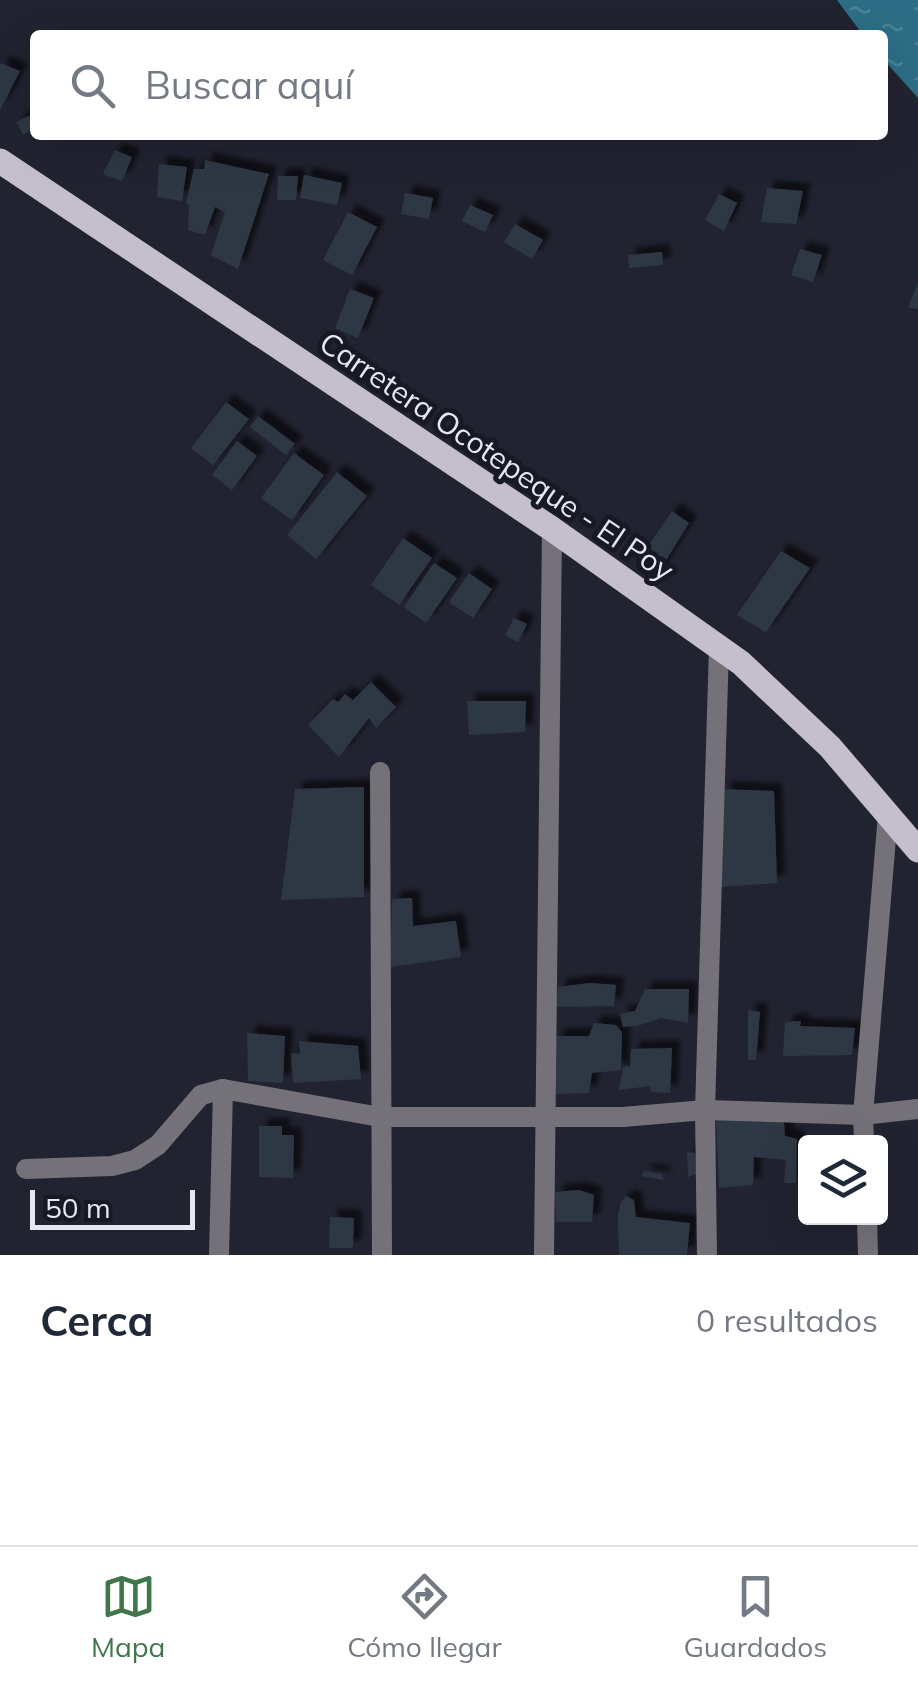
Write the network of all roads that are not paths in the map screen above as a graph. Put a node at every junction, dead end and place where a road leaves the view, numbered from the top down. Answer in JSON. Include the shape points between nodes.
{"nodes":[{"id":1,"x":0,"y":161,"type":"edge"},
{"id":2,"x":552,"y":529,"type":"junction"},
{"id":3,"x":719,"y":647,"type":"junction"},
{"id":4,"x":380,"y":772,"type":"dead end"},
{"id":5,"x":888,"y":814,"type":"junction"},
{"id":6,"x":918,"y":850,"type":"edge"},
{"id":7,"x":223,"y":1089,"type":"junction"},
{"id":8,"x":918,"y":1109,"type":"edge"},
{"id":9,"x":705,"y":1110,"type":"junction"},
{"id":10,"x":864,"y":1115,"type":"junction"},
{"id":11,"x":380,"y":1117,"type":"junction"},
{"id":12,"x":543,"y":1118,"type":"junction"},
{"id":13,"x":864,"y":1135,"type":"edge"},
{"id":14,"x":26,"y":1169,"type":"dead end"},
{"id":15,"x":867,"y":1225,"type":"edge"},
{"id":16,"x":219,"y":1255,"type":"edge"},
{"id":17,"x":382,"y":1255,"type":"edge"},
{"id":18,"x":544,"y":1255,"type":"edge"},
{"id":19,"x":707,"y":1255,"type":"edge"},
{"id":20,"x":868,"y":1255,"type":"edge"}],
"edges":[{"from":1,"to":2,"type":"main road","name":"Carretera Ocotepeque - El Poy"},
{"from":2,"to":3,"type":"main road","name":"Carretera Ocotepeque - El Poy"},
{"from":2,"to":12,"type":"street"},
{"from":3,"to":5,"type":"main road","name":"Carretera Ocotepeque - El Poy","via":[[830,747]]},
{"from":3,"to":9,"type":"street"},
{"from":4,"to":11,"type":"street"},
{"from":5,"to":6,"type":"main road","name":"Carretera Ocotepeque - El Poy"},
{"from":5,"to":10,"type":"street"},
{"from":7,"to":11,"type":"street"},
{"from":7,"to":14,"type":"street","via":[[201,1095],[135,1160]]},
{"from":7,"to":16,"type":"street"},
{"from":8,"to":10,"type":"street"},
{"from":9,"to":10,"type":"street"},
{"from":9,"to":12,"type":"street"},
{"from":9,"to":19,"type":"street"},
{"from":10,"to":13,"type":"street"},
{"from":11,"to":12,"type":"street"},
{"from":11,"to":17,"type":"street"},
{"from":12,"to":18,"type":"street"},
{"from":15,"to":20,"type":"street"}]}
